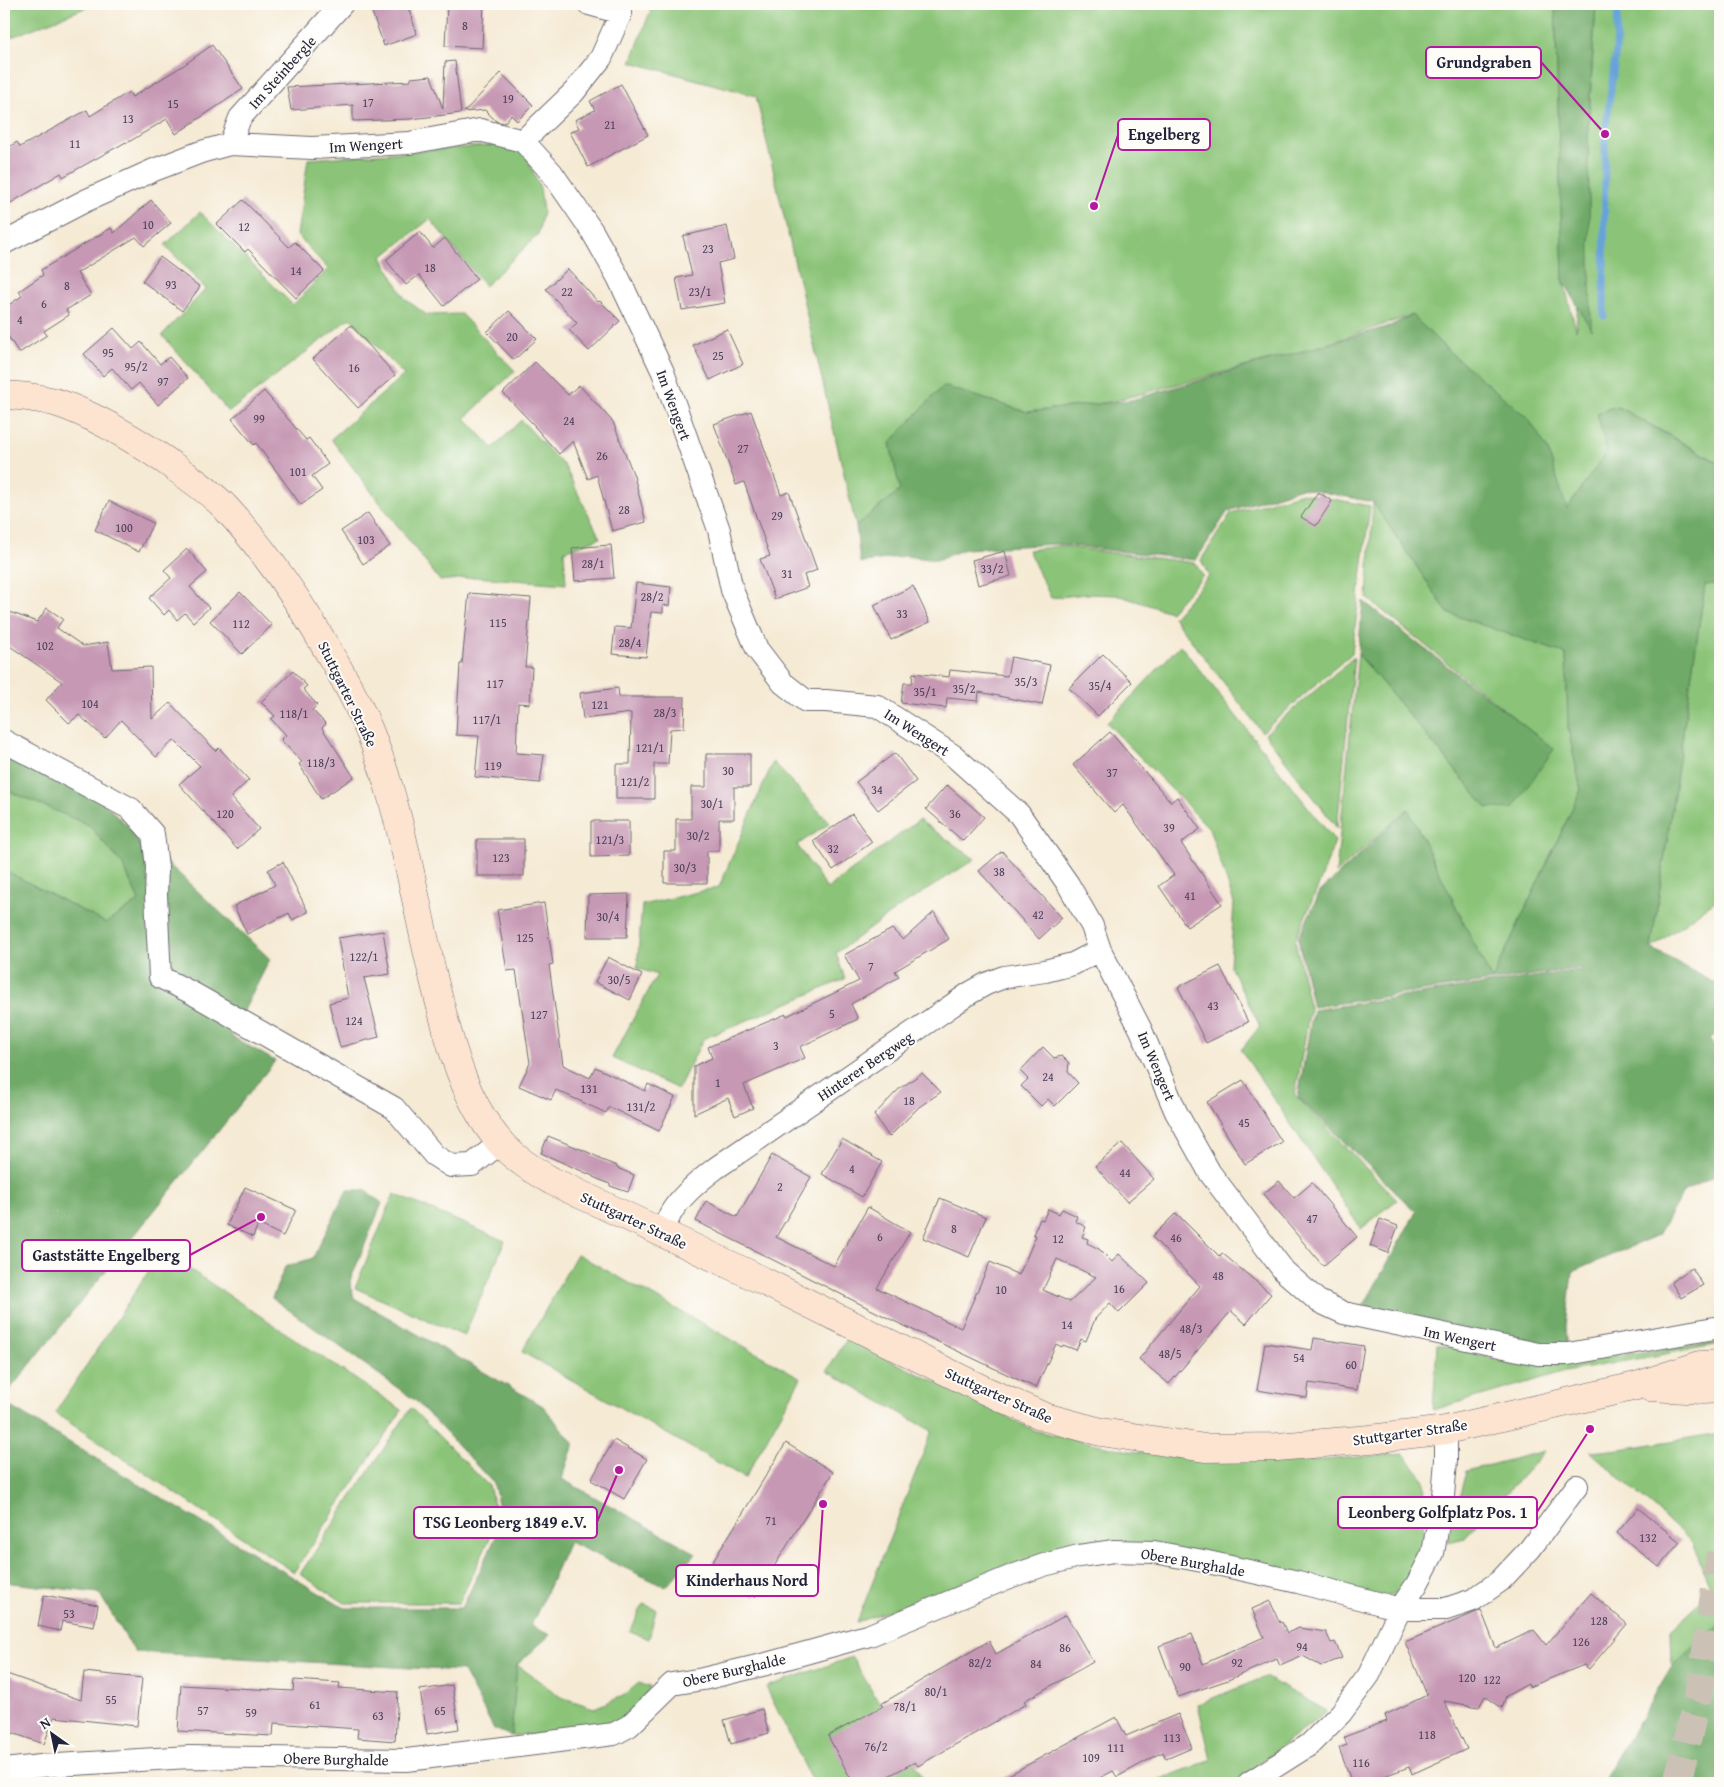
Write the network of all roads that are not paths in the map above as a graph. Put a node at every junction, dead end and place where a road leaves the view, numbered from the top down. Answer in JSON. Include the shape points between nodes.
{"nodes":[{"id":1,"x":342,"y":4,"type":"edge"},
{"id":2,"x":589,"y":4,"type":"edge"},
{"id":3,"x":523,"y":141,"type":"junction"},
{"id":4,"x":230,"y":144,"type":"junction"},
{"id":5,"x":4,"y":243,"type":"edge"},
{"id":6,"x":4,"y":396,"type":"edge"},
{"id":7,"x":4,"y":741,"type":"edge"},
{"id":8,"x":1100,"y":950,"type":"junction"},
{"id":9,"x":500,"y":1143,"type":"junction"},
{"id":10,"x":662,"y":1233,"type":"junction"},
{"id":11,"x":1720,"y":1327,"type":"edge"},
{"id":12,"x":1720,"y":1364,"type":"edge"},
{"id":13,"x":1636,"y":1386,"type":"junction"},
{"id":14,"x":1720,"y":1389,"type":"edge"},
{"id":15,"x":1446,"y":1430,"type":"junction"},
{"id":16,"x":1577,"y":1486,"type":"dead end"},
{"id":17,"x":1400,"y":1609,"type":"junction"},
{"id":18,"x":4,"y":1770,"type":"edge"},
{"id":19,"x":1249,"y":1783,"type":"edge"}],
"edges":[{"from":1,"to":4,"type":"street","name":"Im Steinbergle","via":[[240,118]]},
{"from":2,"to":3,"type":"street","via":[[621,13],[601,58],[574,92]]},
{"from":3,"to":4,"type":"street","name":"Im Wengert","via":[[480,130],[409,143],[312,148]]},
{"from":3,"to":8,"type":"street","name":"Im Wengert","via":[[552,173],[592,231],[663,372],[719,530],[732,590],[757,649],[782,683],[806,701],[877,706],[954,756],[1019,814],[1068,884],[1092,926]]},
{"from":4,"to":5,"type":"street","name":"Im Wengert","via":[[137,178]]},
{"from":6,"to":9,"type":"main road","name":"Stuttgarter Straße","via":[[24,396],[68,407],[158,456],[223,505],[277,570],[346,682],[374,742],[395,808],[446,1030],[461,1077],[479,1113]]},
{"from":7,"to":9,"type":"street","via":[[130,810],[153,834],[160,977],[394,1108],[434,1155],[451,1166],[472,1165]]},
{"from":8,"to":10,"type":"street","name":"Hinterer Bergweg","via":[[1072,964],[1004,977],[970,993],[716,1168],[680,1201]]},
{"from":8,"to":11,"type":"street","name":"Im Wengert","via":[[1142,1030],[1176,1112],[1210,1173],[1284,1271],[1318,1302],[1344,1314],[1538,1354],[1568,1354]]},
{"from":9,"to":10,"type":"main road","name":"Stuttgarter Straße","via":[[525,1165],[552,1181]]},
{"from":10,"to":15,"type":"main road","name":"Stuttgarter Straße","via":[[984,1390],[1045,1417],[1101,1432],[1205,1448],[1278,1446]]},
{"from":12,"to":13,"type":"main road","name":"Stuttgarter Straße","via":[[1700,1365]]},
{"from":13,"to":14,"type":"main road","name":"Stuttgarter Straße"},
{"from":13,"to":15,"type":"main road","name":"Stuttgarter Straße"},
{"from":15,"to":17,"type":"street","via":[[1443,1496],[1433,1553]]},
{"from":16,"to":17,"type":"street","name":"Obere Burghalde","via":[[1530,1548],[1500,1581],[1474,1600],[1446,1609]]},
{"from":17,"to":18,"type":"street","name":"Obere Burghalde","via":[[1203,1561],[1154,1552],[1114,1551],[1079,1556],[1012,1576],[870,1635],[703,1680],[672,1684],[629,1726],[614,1734],[407,1760],[189,1757]]},
{"from":17,"to":19,"type":"street","via":[[1369,1675],[1341,1713],[1308,1745]]}]}
